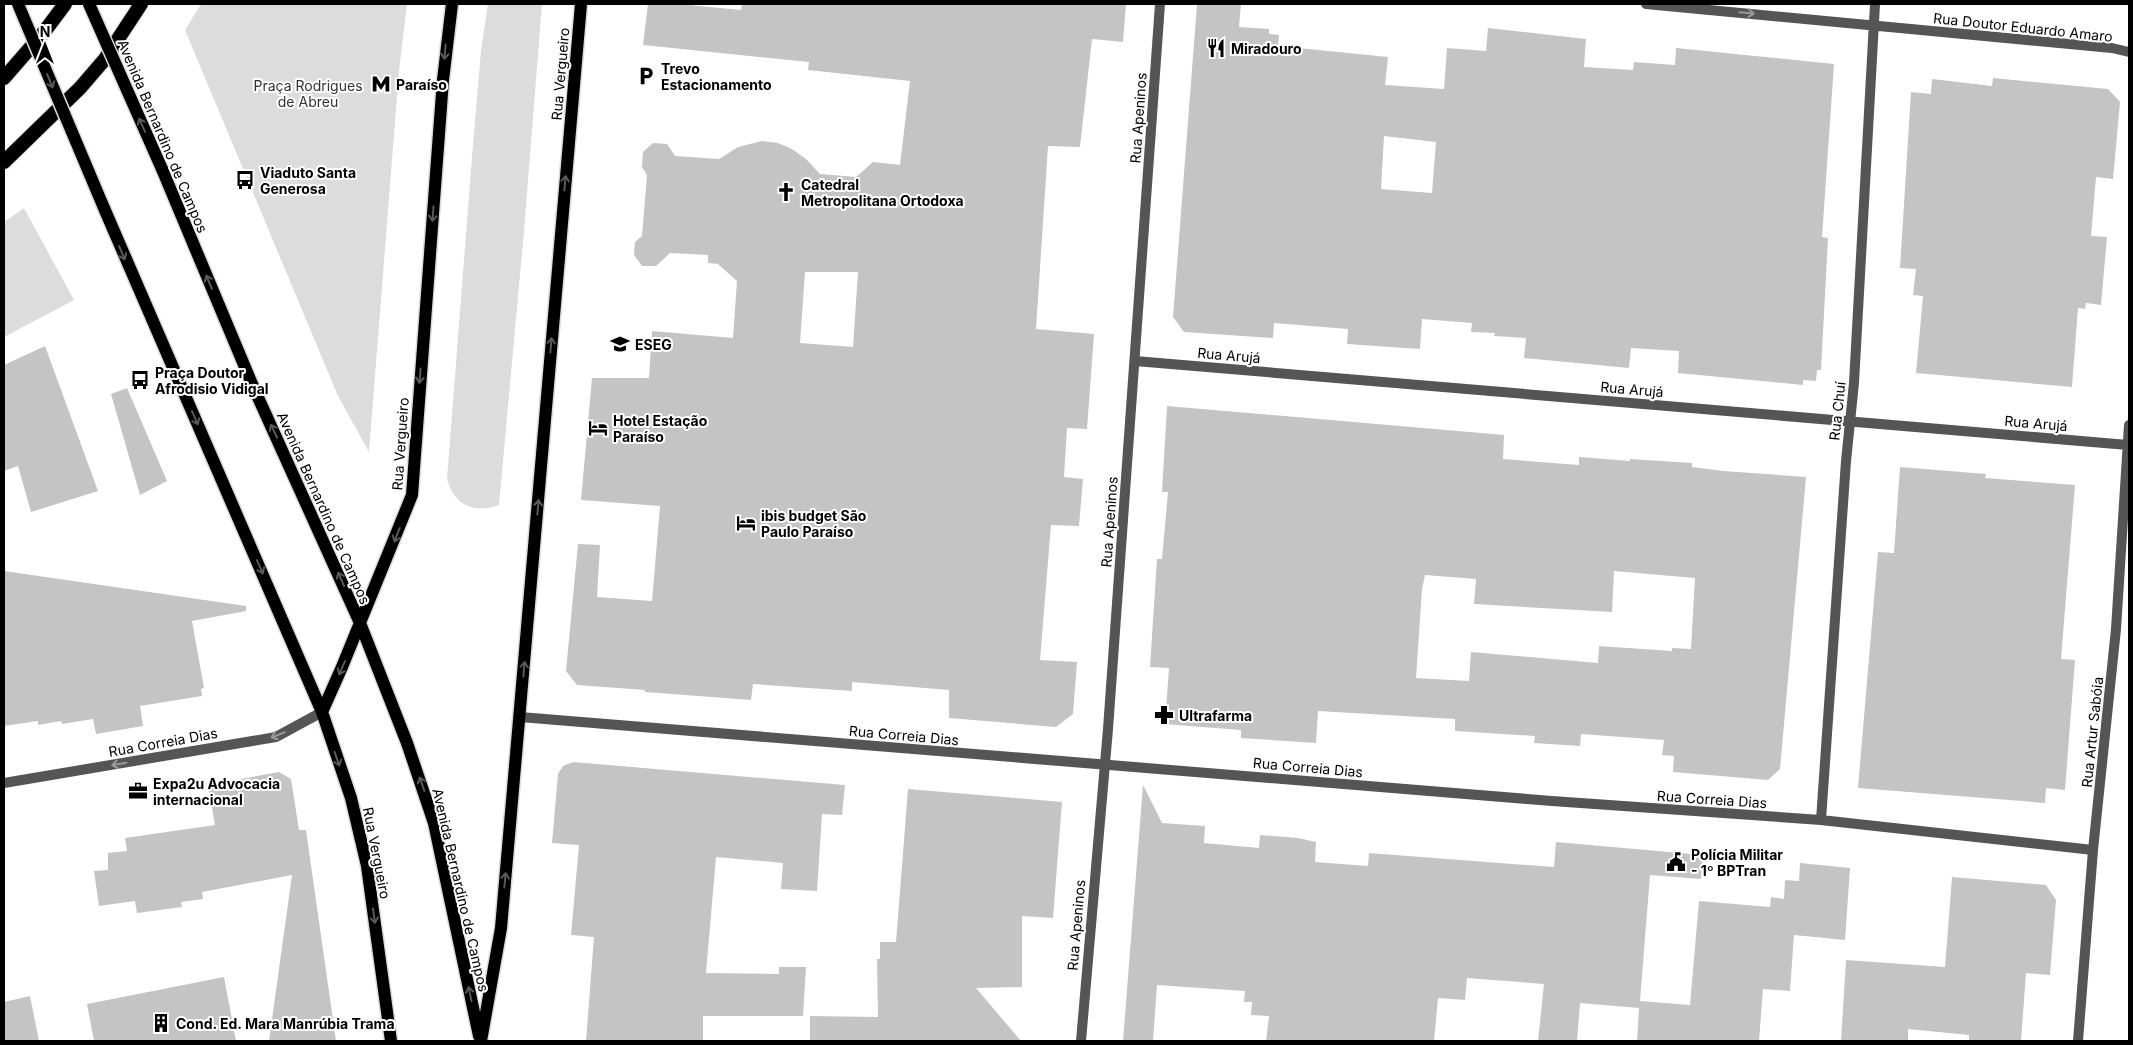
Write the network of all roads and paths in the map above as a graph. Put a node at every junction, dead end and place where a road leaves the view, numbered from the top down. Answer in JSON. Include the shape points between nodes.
{"nodes":[{"id":1,"x":18,"y":4,"type":"edge"},
{"id":2,"x":65,"y":4,"type":"edge"},
{"id":3,"x":89,"y":4,"type":"edge"},
{"id":4,"x":141,"y":4,"type":"edge"},
{"id":5,"x":452,"y":4,"type":"edge"},
{"id":6,"x":581,"y":4,"type":"edge"},
{"id":7,"x":1160,"y":4,"type":"edge"},
{"id":8,"x":1646,"y":4,"type":"edge"},
{"id":9,"x":1875,"y":4,"type":"edge"},
{"id":10,"x":1874,"y":26,"type":"junction"},
{"id":11,"x":2129,"y":52,"type":"edge"},
{"id":12,"x":4,"y":78,"type":"edge"},
{"id":13,"x":4,"y":162,"type":"edge"},
{"id":14,"x":1135,"y":361,"type":"junction"},
{"id":15,"x":1850,"y":422,"type":"junction"},
{"id":16,"x":2129,"y":425,"type":"edge"},
{"id":17,"x":2128,"y":445,"type":"junction"},
{"id":18,"x":360,"y":624,"type":"junction"},
{"id":19,"x":322,"y":712,"type":"junction"},
{"id":20,"x":520,"y":717,"type":"junction"},
{"id":21,"x":1105,"y":765,"type":"junction"},
{"id":22,"x":4,"y":783,"type":"edge"},
{"id":23,"x":1821,"y":820,"type":"junction"},
{"id":24,"x":2093,"y":850,"type":"junction"},
{"id":25,"x":391,"y":1041,"type":"edge"},
{"id":26,"x":480,"y":1041,"type":"edge"},
{"id":27,"x":1081,"y":1041,"type":"edge"},
{"id":28,"x":2078,"y":1041,"type":"edge"}],
"edges":[{"from":1,"to":19,"type":"main road","one_way":true,"bridge":true},
{"from":2,"to":12,"type":"highway"},
{"from":18,"to":3,"type":"main road","name":"Avenida Bernardino de Campos","one_way":true,"bridge":true,"via":[[252,384]]},
{"from":4,"to":13,"type":"highway","via":[[105,59],[80,88]]},
{"from":5,"to":18,"type":"main road","name":"Rua Vergueiro","one_way":true,"via":[[443,80],[412,495]]},
{"from":20,"to":6,"type":"main road","name":"Rua Vergueiro","one_way":true},
{"from":7,"to":14,"type":"street","name":"Rua Apeninos"},
{"from":8,"to":10,"type":"street","name":"Rua Doutor Eduardo Amaro","one_way":true},
{"from":9,"to":10,"type":"street","name":"Rua Chuí"},
{"from":10,"to":11,"type":"street","name":"Rua Doutor Eduardo Amaro"},
{"from":10,"to":15,"type":"street","name":"Rua Chuí"},
{"from":14,"to":15,"type":"street","name":"Rua Arujá"},
{"from":14,"to":21,"type":"street","name":"Rua Apeninos"},
{"from":15,"to":17,"type":"street","name":"Rua Arujá"},
{"from":15,"to":23,"type":"street","name":"Rua Chuí"},
{"from":16,"to":17,"type":"street","name":"Rua Artur Sabóia"},
{"from":17,"to":24,"type":"street","name":"Rua Artur Sabóia","via":[[2116,629]]},
{"from":18,"to":19,"type":"main road","name":"Rua Vergueiro","one_way":true},
{"from":26,"to":18,"type":"main road","name":"Avenida Bernardino de Campos","one_way":true,"via":[[434,822]]},
{"from":19,"to":22,"type":"street","name":"Rua Correia Dias","one_way":true,"via":[[276,737]]},
{"from":19,"to":25,"type":"main road","name":"Rua Vergueiro","one_way":true,"via":[[351,798],[367,866]]},
{"from":20,"to":21,"type":"street","name":"Rua Correia Dias"},
{"from":26,"to":20,"type":"main road","name":"Rua Vergueiro","one_way":true,"via":[[501,928]]},
{"from":21,"to":23,"type":"street","name":"Rua Correia Dias"},
{"from":21,"to":27,"type":"street","name":"Rua Apeninos"},
{"from":23,"to":24,"type":"street","name":"Rua Correia Dias"},
{"from":24,"to":28,"type":"street","name":"Rua Artur Sabóia"}]}
